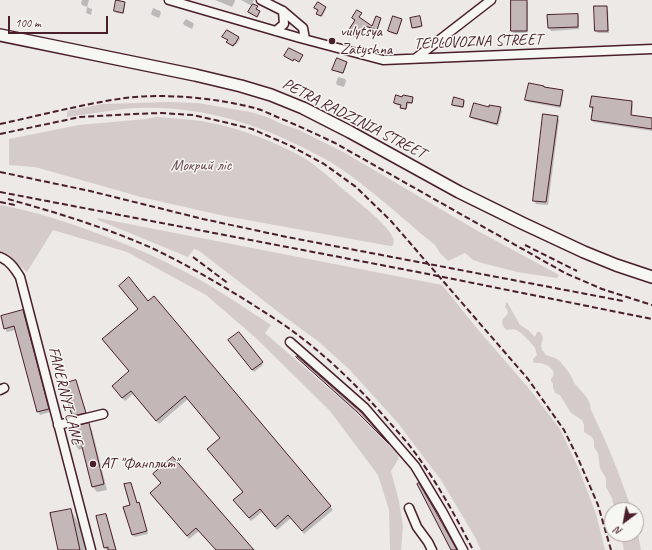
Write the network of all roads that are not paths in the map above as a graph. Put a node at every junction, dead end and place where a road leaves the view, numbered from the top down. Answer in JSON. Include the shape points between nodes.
{"nodes":[{"id":1,"x":169,"y":0,"type":"edge"},
{"id":2,"x":261,"y":0,"type":"edge"},
{"id":3,"x":491,"y":0,"type":"edge"},
{"id":4,"x":283,"y":12,"type":"junction"},
{"id":5,"x":276,"y":31,"type":"junction"},
{"id":6,"x":0,"y":36,"type":"edge"},
{"id":7,"x":305,"y":39,"type":"junction"},
{"id":8,"x":652,"y":49,"type":"edge"},
{"id":9,"x":416,"y":58,"type":"junction"},
{"id":10,"x":0,"y":257,"type":"edge"},
{"id":11,"x":652,"y":277,"type":"edge"},
{"id":12,"x":290,"y":342,"type":"dead end"},
{"id":13,"x":104,"y":414,"type":"dead end"},
{"id":14,"x":58,"y":425,"type":"junction"},
{"id":15,"x":409,"y":508,"type":"dead end"},
{"id":16,"x":91,"y":550,"type":"edge"},
{"id":17,"x":432,"y":550,"type":"edge"},
{"id":18,"x":463,"y":550,"type":"edge"}],
"edges":[{"from":1,"to":5,"type":"street","name":"TEPLOVOZNA STREET"},
{"from":2,"to":4,"type":"street"},
{"from":3,"to":9,"type":"street"},
{"from":4,"to":5,"type":"street","via":[[284,24]]},
{"from":4,"to":7,"type":"street","via":[[303,28]]},
{"from":5,"to":7,"type":"street","name":"TEPLOVOZNA STREET"},
{"from":6,"to":11,"type":"main road","name":"PETRA RADZINIA STREET","via":[[195,75],[271,95],[303,108],[522,223],[584,252]]},
{"from":7,"to":9,"type":"street","name":"TEPLOVOZNA STREET","via":[[383,60]]},
{"from":8,"to":9,"type":"street","name":"TEPLOVOZNA STREET"},
{"from":10,"to":14,"type":"street","name":"FANERNYI LANE","via":[[14,267],[20,277]]},
{"from":12,"to":18,"type":"street","via":[[365,408],[415,466]]},
{"from":13,"to":14,"type":"street"},
{"from":14,"to":16,"type":"street","name":"FANERNYI LANE"},
{"from":15,"to":17,"type":"street"}]}
